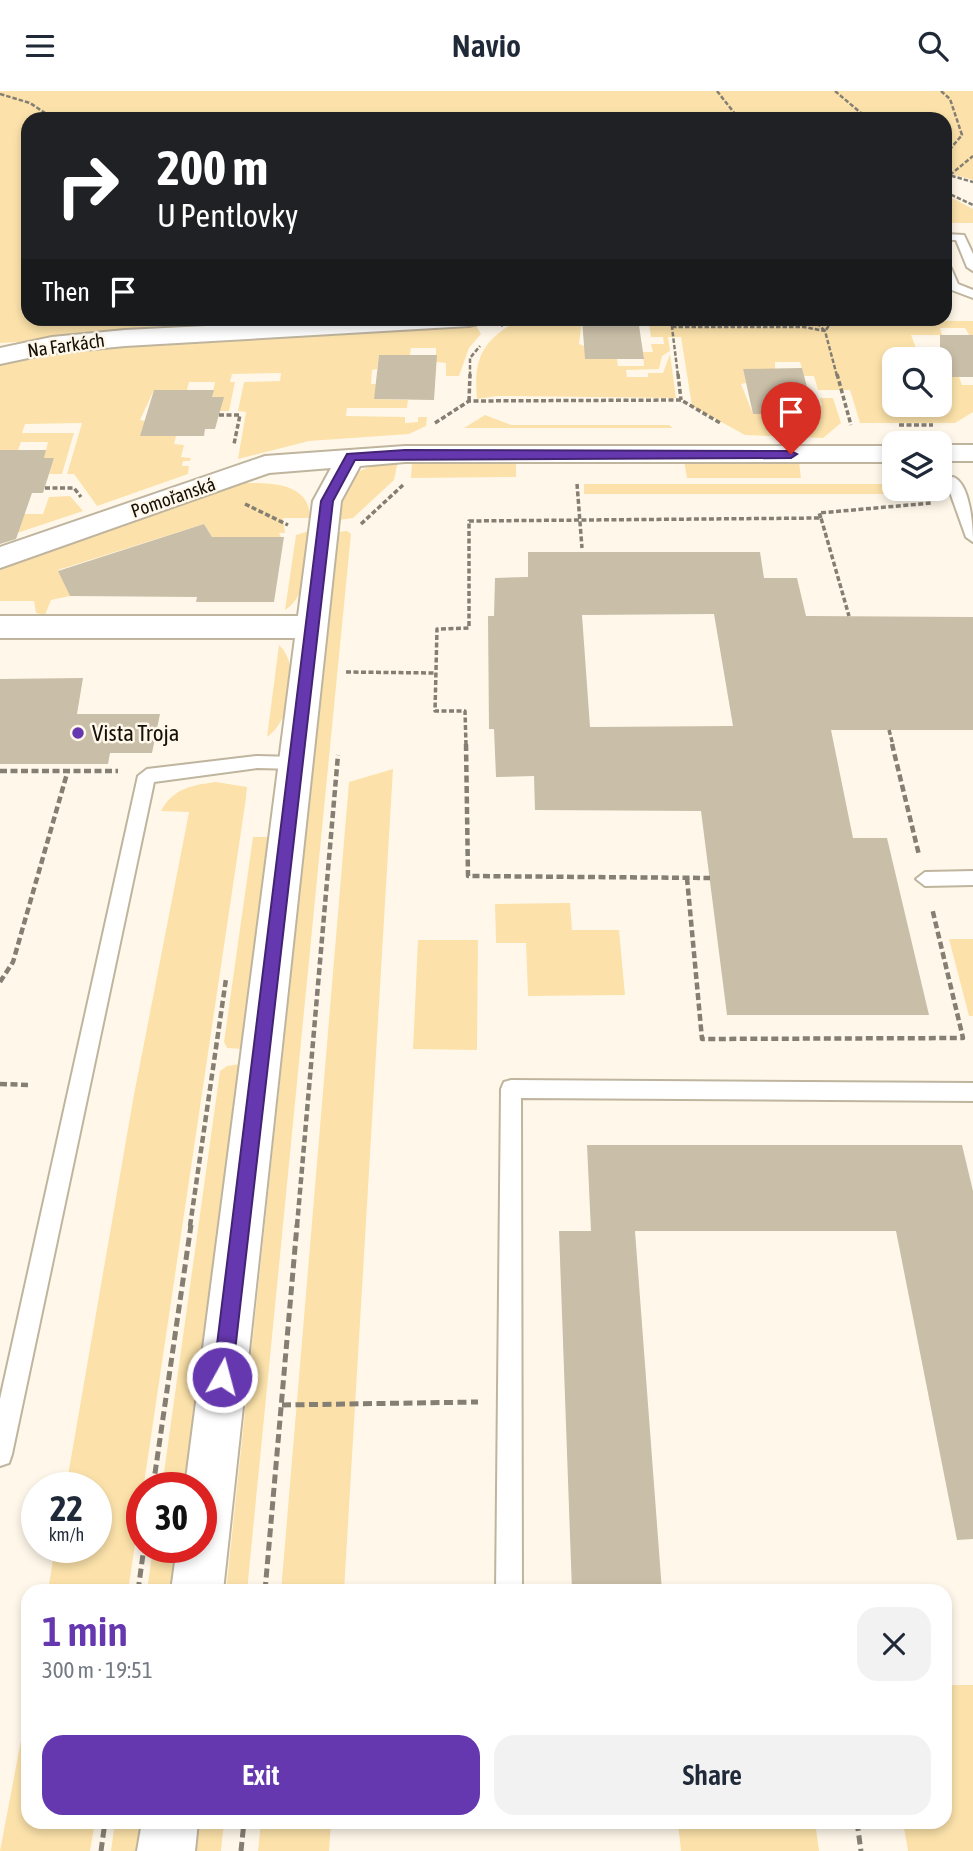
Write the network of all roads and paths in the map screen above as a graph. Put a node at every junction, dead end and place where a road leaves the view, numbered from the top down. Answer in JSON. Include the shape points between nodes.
{"nodes":[{"id":1,"x":717,"y":91,"type":"edge"},
{"id":2,"x":835,"y":91,"type":"edge"},
{"id":3,"x":941,"y":91,"type":"edge"},
{"id":4,"x":0,"y":94,"type":"edge"},
{"id":5,"x":44,"y":112,"type":"edge"},
{"id":6,"x":734,"y":112,"type":"edge"},
{"id":7,"x":860,"y":112,"type":"edge"},
{"id":8,"x":952,"y":147,"type":"edge"},
{"id":9,"x":973,"y":156,"type":"edge"},
{"id":10,"x":952,"y":173,"type":"edge"},
{"id":11,"x":952,"y":176,"type":"edge"},
{"id":12,"x":973,"y":182,"type":"edge"},
{"id":13,"x":952,"y":195,"type":"edge"},
{"id":14,"x":973,"y":205,"type":"edge"},
{"id":15,"x":952,"y":237,"type":"edge"},
{"id":16,"x":973,"y":267,"type":"edge"},
{"id":17,"x":952,"y":284,"type":"edge"},
{"id":18,"x":973,"y":293,"type":"edge"},
{"id":19,"x":342,"y":326,"type":"edge"},
{"id":20,"x":502,"y":326,"type":"edge"},
{"id":21,"x":820,"y":326,"type":"edge"},
{"id":22,"x":829,"y":326,"type":"edge"},
{"id":23,"x":672,"y":327,"type":"joint"},
{"id":24,"x":496,"y":330,"type":"dead end"},
{"id":25,"x":825,"y":331,"type":"junction"},
{"id":26,"x":481,"y":343,"type":"dead end"},
{"id":27,"x":0,"y":356,"type":"edge"},
{"id":28,"x":681,"y":400,"type":"dead end"},
{"id":29,"x":469,"y":401,"type":"dead end"},
{"id":30,"x":219,"y":415,"type":"dead end"},
{"id":31,"x":851,"y":425,"type":"dead end"},
{"id":32,"x":233,"y":453,"type":"dead end"},
{"id":33,"x":952,"y":453,"type":"edge"},
{"id":34,"x":973,"y":453,"type":"edge"},
{"id":35,"x":882,"y":454,"type":"edge"},
{"id":36,"x":351,"y":457,"type":"junction"},
{"id":37,"x":265,"y":465,"type":"junction"},
{"id":38,"x":953,"y":481,"type":"dead end"},
{"id":39,"x":215,"y":482,"type":"junction"},
{"id":40,"x":404,"y":484,"type":"dead end"},
{"id":41,"x":564,"y":484,"type":"dead end"},
{"id":42,"x":577,"y":484,"type":"junction"},
{"id":43,"x":591,"y":484,"type":"dead end"},
{"id":44,"x":45,"y":488,"type":"dead end"},
{"id":45,"x":327,"y":501,"type":"junction"},
{"id":46,"x":961,"y":501,"type":"junction"},
{"id":47,"x":86,"y":504,"type":"dead end"},
{"id":48,"x":821,"y":518,"type":"junction"},
{"id":49,"x":580,"y":520,"type":"junction"},
{"id":50,"x":359,"y":526,"type":"dead end"},
{"id":51,"x":973,"y":537,"type":"edge"},
{"id":52,"x":289,"y":539,"type":"dead end"},
{"id":53,"x":582,"y":548,"type":"dead end"},
{"id":54,"x":0,"y":558,"type":"edge"},
{"id":55,"x":849,"y":616,"type":"dead end"},
{"id":56,"x":15,"y":619,"type":"edge"},
{"id":57,"x":312,"y":628,"type":"junction"},
{"id":58,"x":347,"y":659,"type":"dead end"},
{"id":59,"x":346,"y":672,"type":"junction"},
{"id":60,"x":435,"y":673,"type":"junction"},
{"id":61,"x":345,"y":685,"type":"dead end"},
{"id":62,"x":889,"y":730,"type":"dead end"},
{"id":63,"x":339,"y":751,"type":"dead end"},
{"id":64,"x":296,"y":763,"type":"junction"},
{"id":65,"x":68,"y":770,"type":"junction"},
{"id":66,"x":0,"y":772,"type":"edge"},
{"id":67,"x":147,"y":776,"type":"junction"},
{"id":68,"x":687,"y":878,"type":"junction"},
{"id":69,"x":710,"y":878,"type":"dead end"},
{"id":70,"x":973,"y":878,"type":"edge"},
{"id":71,"x":925,"y":879,"type":"junction"},
{"id":72,"x":226,"y":976,"type":"dead end"},
{"id":73,"x":0,"y":982,"type":"edge"},
{"id":74,"x":0,"y":1084,"type":"edge"},
{"id":75,"x":30,"y":1084,"type":"dead end"},
{"id":76,"x":973,"y":1092,"type":"edge"},
{"id":77,"x":510,"y":1402,"type":"junction"},
{"id":78,"x":282,"y":1405,"type":"junction"},
{"id":79,"x":0,"y":1454,"type":"edge"},
{"id":80,"x":155,"y":1472,"type":"edge"},
{"id":81,"x":142,"y":1563,"type":"edge"},
{"id":82,"x":139,"y":1584,"type":"edge"},
{"id":83,"x":198,"y":1584,"type":"edge"},
{"id":84,"x":266,"y":1584,"type":"edge"},
{"id":85,"x":509,"y":1584,"type":"edge"},
{"id":86,"x":104,"y":1829,"type":"edge"},
{"id":87,"x":169,"y":1829,"type":"edge"},
{"id":88,"x":244,"y":1829,"type":"edge"},
{"id":89,"x":858,"y":1829,"type":"edge"},
{"id":90,"x":101,"y":1851,"type":"edge"},
{"id":91,"x":166,"y":1851,"type":"edge"},
{"id":92,"x":242,"y":1851,"type":"edge"},
{"id":93,"x":861,"y":1851,"type":"edge"}],
"edges":[{"from":1,"to":6,"type":"path"},
{"from":2,"to":7,"type":"path"},
{"from":3,"to":8,"type":"path","via":[[950,99],[962,135]]},
{"from":4,"to":5,"type":"path"},
{"from":9,"to":10,"type":"path"},
{"from":11,"to":12,"type":"path"},
{"from":13,"to":14,"type":"path"},
{"from":15,"to":16,"type":"lane","via":[[960,237]]},
{"from":17,"to":18,"type":"lane"},
{"from":19,"to":27,"type":"street","name":"Na Farkách","via":[[125,338]]},
{"from":20,"to":24,"type":"path"},
{"from":21,"to":25,"type":"path"},
{"from":22,"to":25,"type":"path"},
{"from":23,"to":25,"type":"path"},
{"from":23,"to":28,"type":"path"},
{"from":25,"to":31,"type":"path"},
{"from":26,"to":29,"type":"path","via":[[470,358]]},
{"from":30,"to":32,"type":"path","via":[[240,415]]},
{"from":33,"to":34,"type":"street"},
{"from":35,"to":36,"type":"street","name":"Pomořanská"},
{"from":36,"to":37,"type":"street","name":"Pomořanská"},
{"from":36,"to":45,"type":"street"},
{"from":37,"to":39,"type":"street","name":"Pomořanská"},
{"from":37,"to":45,"type":"street","via":[[293,477]]},
{"from":38,"to":46,"type":"lane"},
{"from":39,"to":52,"type":"path","via":[[234,499],[290,526]]},
{"from":39,"to":54,"type":"street","name":"Pomořanská"},
{"from":40,"to":50,"type":"path"},
{"from":41,"to":42,"type":"path"},
{"from":42,"to":43,"type":"path"},
{"from":42,"to":49,"type":"path"},
{"from":44,"to":47,"type":"path","via":[[74,488]]},
{"from":45,"to":57,"type":"street"},
{"from":46,"to":48,"type":"path","via":[[820,513]]},
{"from":46,"to":51,"type":"lane"},
{"from":48,"to":49,"type":"path"},
{"from":48,"to":55,"type":"path"},
{"from":49,"to":53,"type":"path"},
{"from":49,"to":60,"type":"path","via":[[469,521],[469,628],[437,629]]},
{"from":56,"to":57,"type":"street"},
{"from":57,"to":64,"type":"street"},
{"from":58,"to":59,"type":"path"},
{"from":59,"to":60,"type":"path"},
{"from":59,"to":61,"type":"path"},
{"from":60,"to":68,"type":"path","via":[[435,711],[466,711],[468,876]]},
{"from":62,"to":71,"type":"path"},
{"from":63,"to":78,"type":"path"},
{"from":64,"to":67,"type":"lane","via":[[257,762]]},
{"from":64,"to":83,"type":"street"},
{"from":65,"to":66,"type":"path"},
{"from":65,"to":67,"type":"path","via":[[108,769]]},
{"from":65,"to":73,"type":"path","via":[[13,962]]},
{"from":67,"to":79,"type":"lane"},
{"from":68,"to":69,"type":"path"},
{"from":68,"to":71,"type":"path","via":[[702,1039],[963,1038]]},
{"from":70,"to":71,"type":"lane"},
{"from":72,"to":80,"type":"path"},
{"from":74,"to":75,"type":"path"},
{"from":76,"to":77,"type":"lane","via":[[510,1090]]},
{"from":77,"to":78,"type":"path"},
{"from":77,"to":85,"type":"lane"},
{"from":78,"to":84,"type":"path"},
{"from":81,"to":82,"type":"path"},
{"from":86,"to":90,"type":"path"},
{"from":87,"to":91,"type":"street"},
{"from":88,"to":92,"type":"path"},
{"from":89,"to":93,"type":"path"}]}
